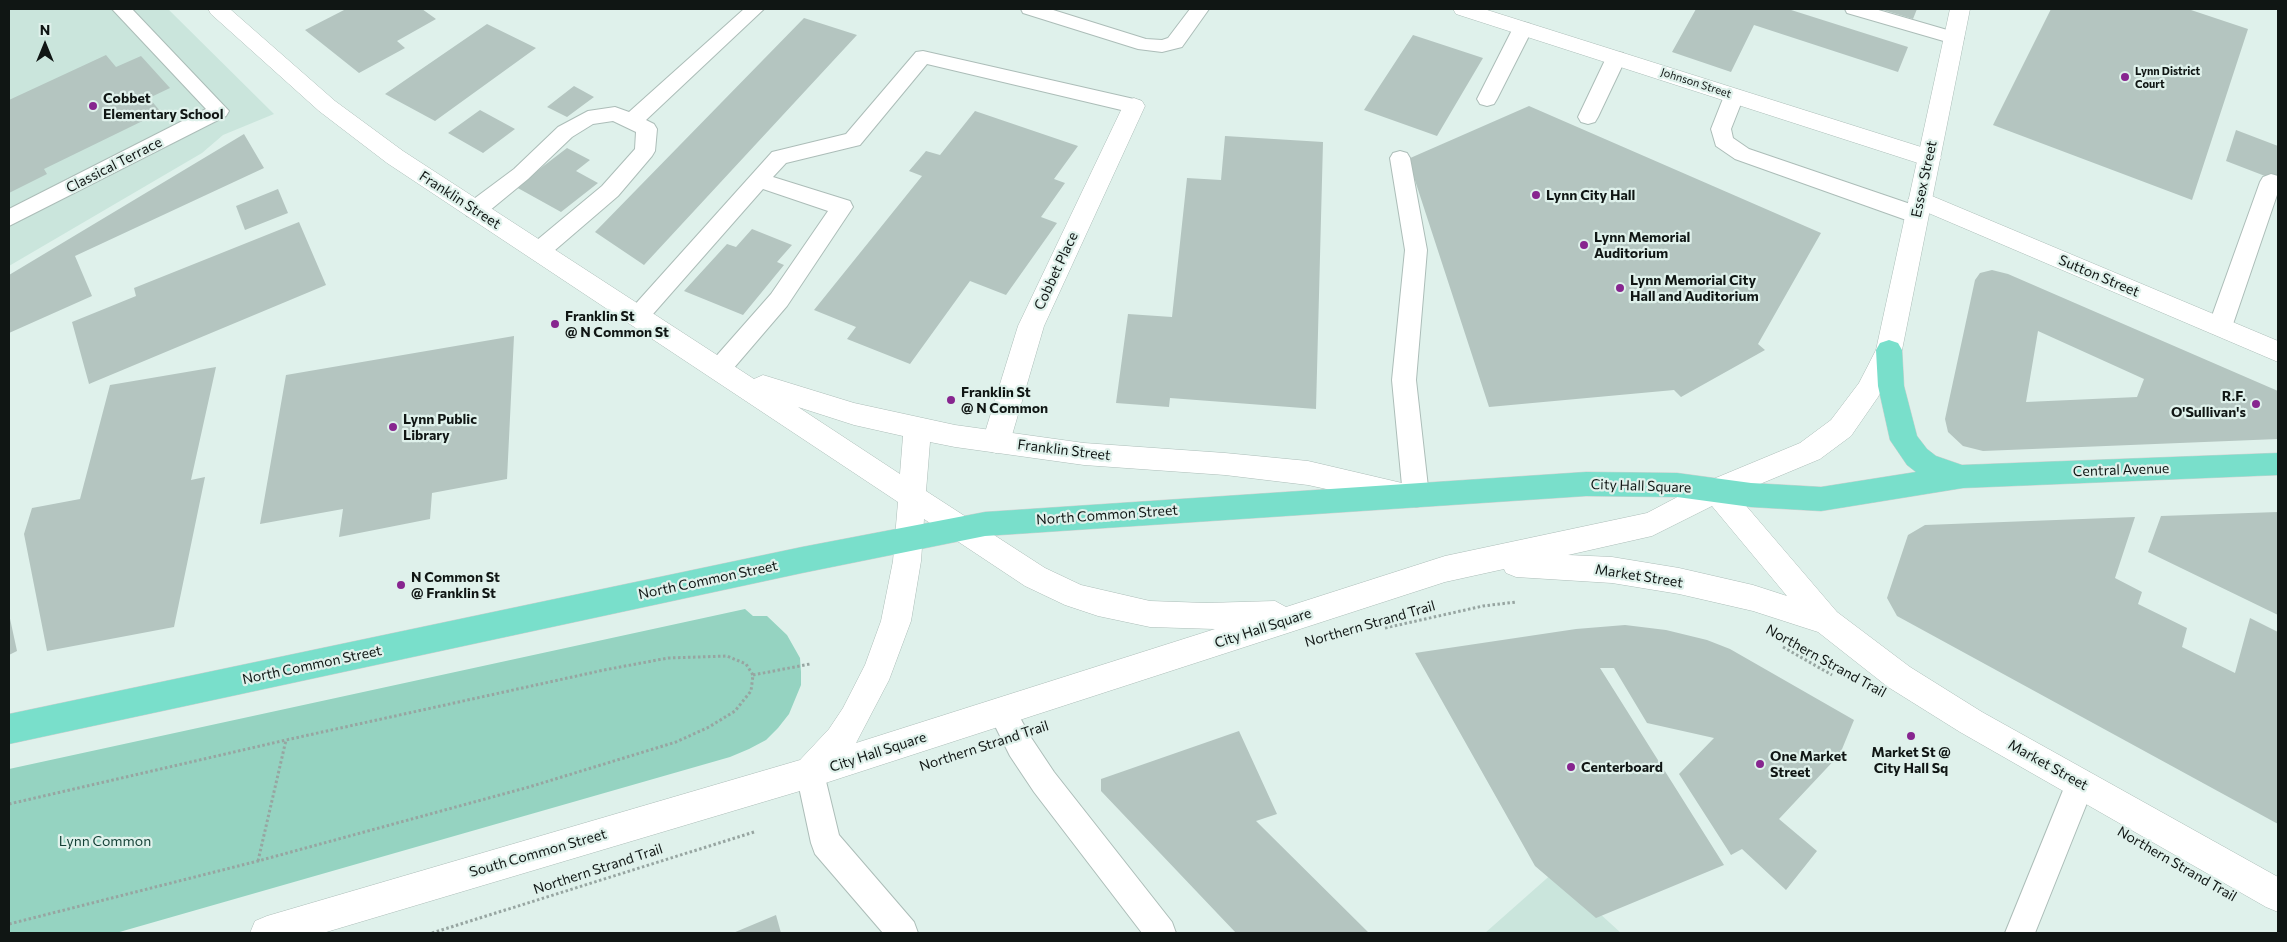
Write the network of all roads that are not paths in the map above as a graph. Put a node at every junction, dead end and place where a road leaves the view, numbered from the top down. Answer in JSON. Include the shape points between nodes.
{"nodes":[{"id":1,"x":121,"y":9,"type":"edge"},
{"id":2,"x":221,"y":9,"type":"edge"},
{"id":3,"x":755,"y":9,"type":"edge"},
{"id":4,"x":1030,"y":9,"type":"edge"},
{"id":5,"x":1200,"y":9,"type":"edge"},
{"id":6,"x":1463,"y":9,"type":"edge"},
{"id":7,"x":1854,"y":9,"type":"edge"},
{"id":8,"x":1960,"y":9,"type":"edge"},
{"id":9,"x":1523,"y":28,"type":"junction"},
{"id":10,"x":1954,"y":38,"type":"junction"},
{"id":11,"x":1616,"y":58,"type":"junction"},
{"id":12,"x":1734,"y":96,"type":"junction"},
{"id":13,"x":1487,"y":99,"type":"dead end"},
{"id":14,"x":1134,"y":106,"type":"joint"},
{"id":15,"x":1588,"y":117,"type":"dead end"},
{"id":16,"x":631,"y":122,"type":"junction"},
{"id":17,"x":1400,"y":158,"type":"dead end"},
{"id":18,"x":1929,"y":158,"type":"junction"},
{"id":19,"x":758,"y":180,"type":"junction"},
{"id":20,"x":2278,"y":184,"type":"edge"},
{"id":21,"x":1919,"y":207,"type":"junction"},
{"id":22,"x":475,"y":210,"type":"junction"},
{"id":23,"x":9,"y":218,"type":"edge"},
{"id":24,"x":538,"y":251,"type":"junction"},
{"id":25,"x":638,"y":316,"type":"junction"},
{"id":26,"x":2220,"y":327,"type":"junction"},
{"id":27,"x":1889,"y":350,"type":"junction"},
{"id":28,"x":2278,"y":352,"type":"edge"},
{"id":29,"x":719,"y":369,"type":"junction"},
{"id":30,"x":917,"y":429,"type":"junction"},
{"id":31,"x":996,"y":442,"type":"junction"},
{"id":32,"x":2278,"y":464,"type":"edge"},
{"id":33,"x":1963,"y":476,"type":"junction"},
{"id":34,"x":1716,"y":490,"type":"junction"},
{"id":35,"x":911,"y":496,"type":"junction"},
{"id":36,"x":1416,"y":496,"type":"junction"},
{"id":37,"x":960,"y":528,"type":"junction"},
{"id":38,"x":908,"y":538,"type":"junction"},
{"id":39,"x":1445,"y":569,"type":"junction"},
{"id":40,"x":1327,"y":607,"type":"junction"},
{"id":41,"x":1827,"y":621,"type":"junction"},
{"id":42,"x":1002,"y":712,"type":"junction"},
{"id":43,"x":9,"y":729,"type":"edge"},
{"id":44,"x":810,"y":773,"type":"junction"},
{"id":45,"x":2080,"y":783,"type":"junction"},
{"id":46,"x":2278,"y":895,"type":"edge"},
{"id":47,"x":267,"y":933,"type":"edge"},
{"id":48,"x":903,"y":933,"type":"edge"},
{"id":49,"x":1161,"y":933,"type":"edge"},
{"id":50,"x":2020,"y":933,"type":"edge"}],
"edges":[{"from":1,"to":23,"type":"lane","name":"Classical Terrace","via":[[219,111]]},
{"from":2,"to":22,"type":"main road","name":"Franklin Street","via":[[327,106],[402,162]]},
{"from":3,"to":16,"type":"lane"},
{"from":4,"to":5,"type":"lane","via":[[1145,45],[1162,46],[1175,43]]},
{"from":6,"to":9,"type":"main road","name":"Johnson Street"},
{"from":7,"to":10,"type":"lane"},
{"from":8,"to":10,"type":"main road","name":"Essex Street"},
{"from":9,"to":11,"type":"main road","name":"Johnson Street"},
{"from":9,"to":13,"type":"lane"},
{"from":10,"to":18,"type":"main road","name":"Essex Street"},
{"from":11,"to":12,"type":"main road","name":"Johnson Street"},
{"from":11,"to":15,"type":"lane"},
{"from":12,"to":18,"type":"main road","name":"Johnson Street"},
{"from":12,"to":21,"type":"lane","via":[[1721,129],[1723,141],[1742,154]]},
{"from":14,"to":19,"type":"lane","via":[[923,56],[853,140],[780,157]]},
{"from":14,"to":31,"type":"main road","name":"Cobbet Place","via":[[1030,326]]},
{"from":16,"to":22,"type":"lane","via":[[615,114],[588,118],[565,132],[521,174]]},
{"from":16,"to":24,"type":"lane","via":[[647,129],[645,151],[610,190]]},
{"from":17,"to":36,"type":"lane","via":[[1416,250],[1404,380]]},
{"from":18,"to":21,"type":"main road","name":"Essex Street"},
{"from":19,"to":25,"type":"lane"},
{"from":19,"to":29,"type":"lane","via":[[842,207],[779,300]]},
{"from":20,"to":26,"type":"lane","via":[[2272,182]]},
{"from":21,"to":26,"type":"main road","name":"Sutton Street"},
{"from":21,"to":27,"type":"main road","name":"Essex Street"},
{"from":22,"to":24,"type":"main road","name":"Franklin Street"},
{"from":24,"to":25,"type":"main road","name":"Franklin Street"},
{"from":25,"to":29,"type":"main road","name":"Franklin Street"},
{"from":26,"to":28,"type":"main road","name":"Sutton Street"},
{"from":27,"to":33,"type":"main road","via":[[1891,386],[1904,440],[1927,465]]},
{"from":27,"to":34,"type":"main road","name":"City Hall Square","via":[[1873,382],[1841,428],[1794,460]]},
{"from":29,"to":30,"type":"main road","name":"Franklin Street","via":[[812,402]]},
{"from":29,"to":35,"type":"main road","name":"Franklin Street"},
{"from":30,"to":31,"type":"main road","name":"Franklin Street"},
{"from":30,"to":35,"type":"main road"},
{"from":31,"to":36,"type":"main road","name":"Franklin Street","via":[[1084,454],[1308,473]]},
{"from":32,"to":33,"type":"main road","name":"Central Avenue"},
{"from":33,"to":34,"type":"main road","name":"City Hall Square","via":[[1821,499],[1790,499]]},
{"from":34,"to":36,"type":"main road","name":"City Hall Square","via":[[1677,485],[1586,484]]},
{"from":34,"to":39,"type":"main road","name":"City Hall Square","via":[[1652,524]]},
{"from":34,"to":41,"type":"main road","name":"Market Street"},
{"from":35,"to":37,"type":"main road","name":"Franklin Street"},
{"from":35,"to":38,"type":"main road"},
{"from":36,"to":37,"type":"main road","name":"North Common Street","via":[[1036,519]]},
{"from":37,"to":38,"type":"main road","name":"North Common Street"},
{"from":37,"to":40,"type":"main road","name":"Franklin Street","via":[[1042,581],[1106,605],[1150,614],[1206,616],[1271,614]]},
{"from":38,"to":43,"type":"main road","name":"North Common Street"},
{"from":38,"to":44,"type":"main road","via":[[900,604],[878,670],[840,740]]},
{"from":39,"to":40,"type":"main road","name":"City Hall Square"},
{"from":39,"to":41,"type":"main road","name":"Market Street","via":[[1512,564],[1612,570],[1737,594]]},
{"from":40,"to":42,"type":"main road","name":"City Hall Square"},
{"from":41,"to":45,"type":"main road","name":"Market Street","via":[[1899,678]]},
{"from":42,"to":44,"type":"main road","name":"City Hall Square"},
{"from":42,"to":49,"type":"lane","via":[[1044,782]]},
{"from":44,"to":47,"type":"main road","name":"South Common Street"},
{"from":44,"to":48,"type":"lane","via":[[826,842]]},
{"from":45,"to":46,"type":"main road","name":"Market Street"},
{"from":45,"to":50,"type":"lane"}]}
